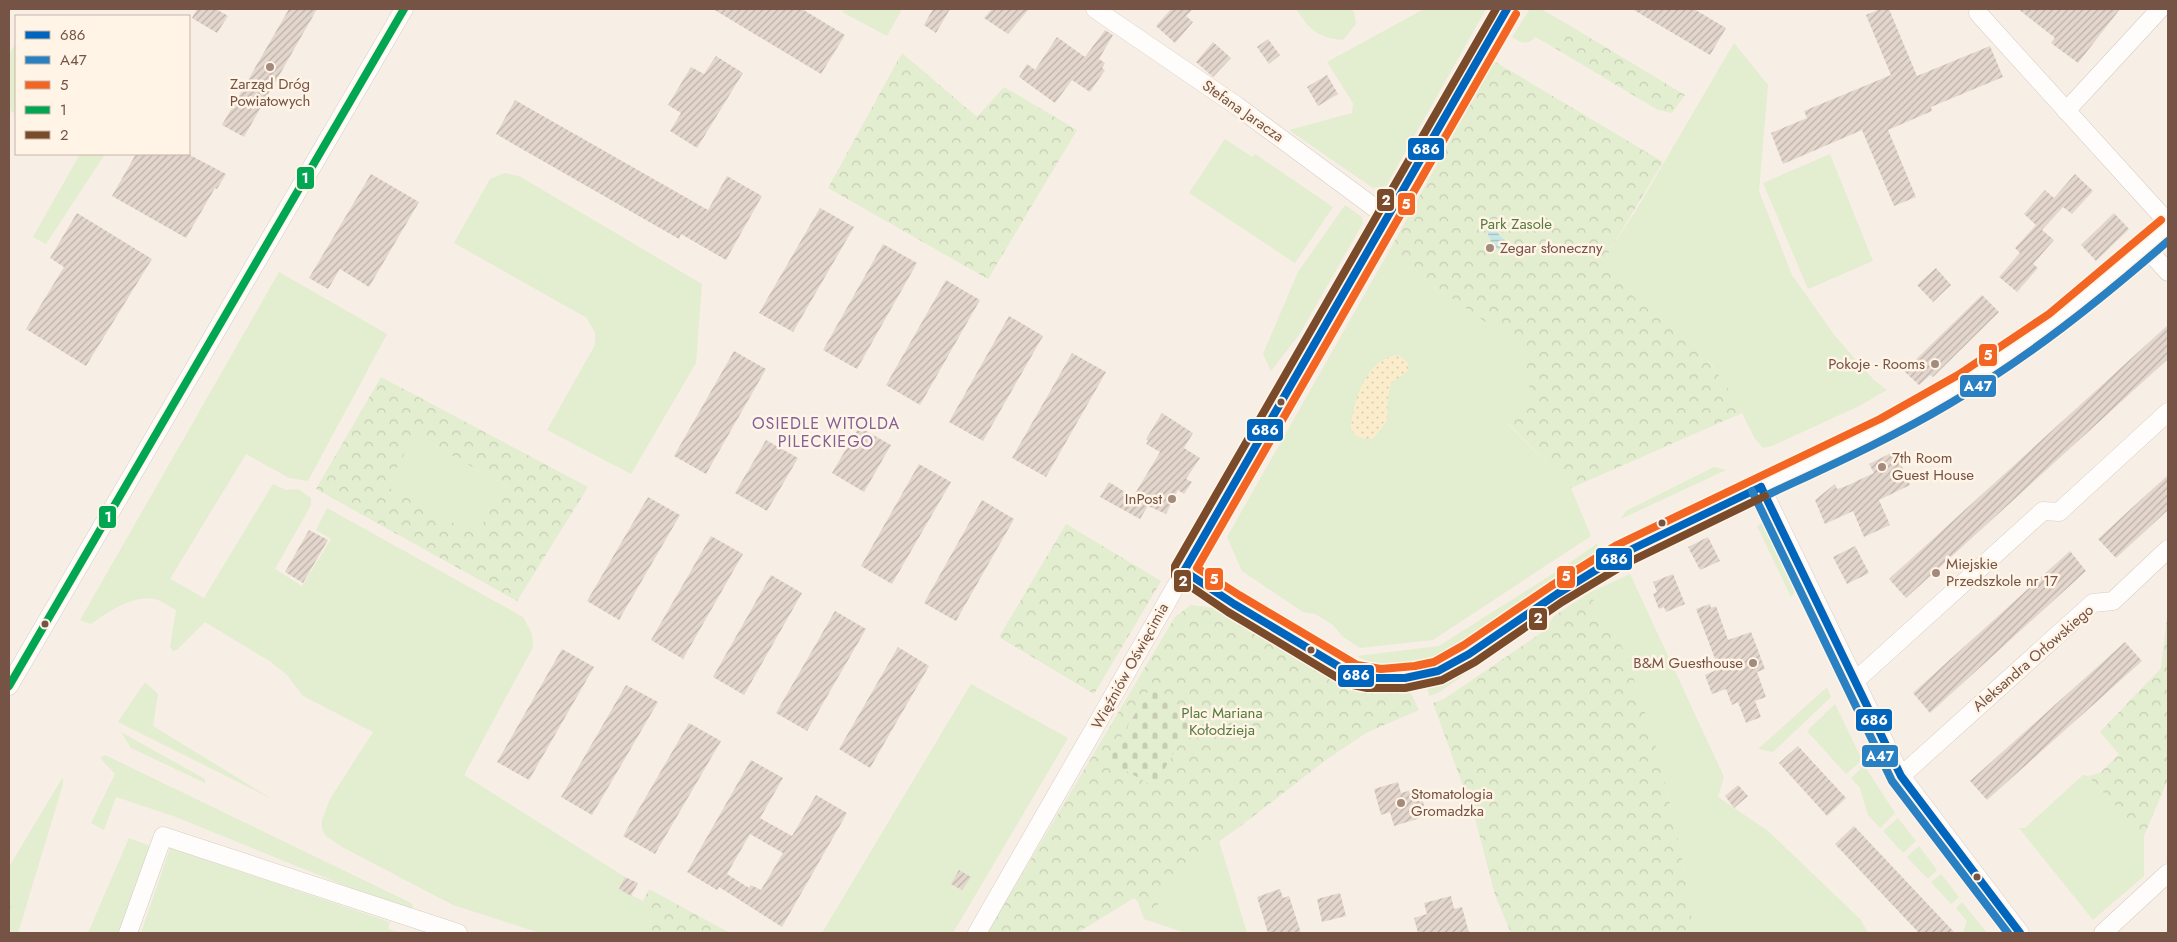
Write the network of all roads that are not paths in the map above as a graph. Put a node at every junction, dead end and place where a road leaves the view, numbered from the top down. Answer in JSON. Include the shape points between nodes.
{"nodes":[{"id":1,"x":404,"y":9,"type":"edge"},
{"id":2,"x":1096,"y":9,"type":"edge"},
{"id":3,"x":1507,"y":9,"type":"edge"},
{"id":4,"x":2160,"y":9,"type":"edge"},
{"id":5,"x":1978,"y":13,"type":"dead end"},
{"id":6,"x":2066,"y":111,"type":"junction"},
{"id":7,"x":1387,"y":217,"type":"junction"},
{"id":8,"x":2165,"y":222,"type":"edge"},
{"id":9,"x":2146,"y":248,"type":"junction"},
{"id":10,"x":2168,"y":272,"type":"edge"},
{"id":11,"x":2168,"y":412,"type":"edge"},
{"id":12,"x":1761,"y":487,"type":"junction"},
{"id":13,"x":2168,"y":549,"type":"edge"},
{"id":14,"x":1184,"y":572,"type":"junction"},
{"id":15,"x":1854,"y":682,"type":"junction"},
{"id":16,"x":9,"y":686,"type":"edge"},
{"id":17,"x":1901,"y":776,"type":"junction"},
{"id":18,"x":2168,"y":873,"type":"edge"},
{"id":19,"x":128,"y":933,"type":"edge"},
{"id":20,"x":458,"y":933,"type":"edge"},
{"id":21,"x":977,"y":933,"type":"edge"},
{"id":22,"x":2020,"y":933,"type":"edge"},
{"id":23,"x":2103,"y":933,"type":"edge"}],
"edges":[{"from":1,"to":16,"type":"street"},
{"from":2,"to":7,"type":"street","name":"Stefana Jaracza","via":[[1237,106]]},
{"from":3,"to":7,"type":"street","name":"Więźniów Oświęcimia"},
{"from":4,"to":6,"type":"street"},
{"from":5,"to":6,"type":"street"},
{"from":6,"to":8,"type":"street"},
{"from":7,"to":14,"type":"street","name":"Więźniów Oświęcimia"},
{"from":8,"to":9,"type":"street"},
{"from":9,"to":10,"type":"street"},
{"from":9,"to":12,"type":"street","via":[[2040,334],[1969,381],[1885,428]]},
{"from":11,"to":15,"type":"street","via":[[2059,512],[2043,511]]},
{"from":12,"to":14,"type":"street","via":[[1622,554],[1438,671],[1405,678],[1353,675]]},
{"from":12,"to":15,"type":"street"},
{"from":13,"to":17,"type":"street","name":"Aleksandra Orłowskiego","via":[[2113,601],[2093,603]]},
{"from":14,"to":21,"type":"street","name":"Więźniów Oświęcimia"},
{"from":15,"to":17,"type":"street"},
{"from":17,"to":22,"type":"street"},
{"from":18,"to":23,"type":"street"},
{"from":19,"to":20,"type":"street","via":[[163,836]]}]}
